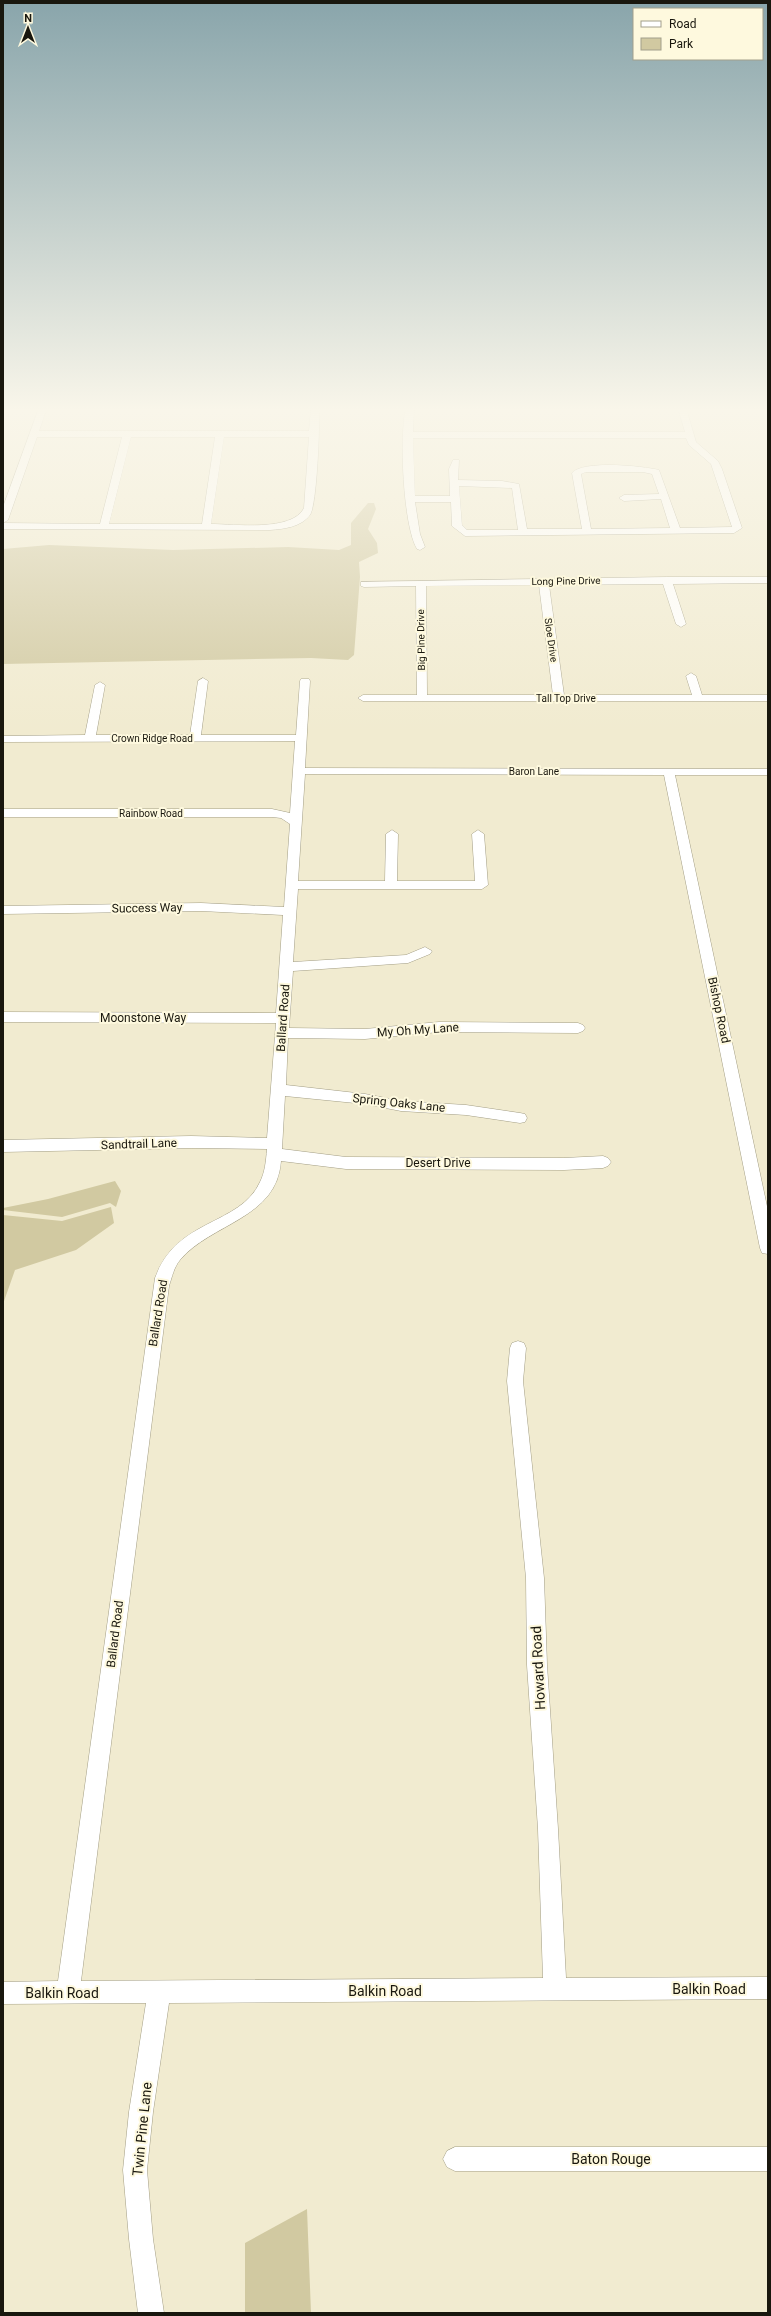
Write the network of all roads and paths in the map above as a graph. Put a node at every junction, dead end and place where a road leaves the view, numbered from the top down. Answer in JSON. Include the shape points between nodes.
{"nodes":[{"id":1,"x":106,"y":516,"type":"edge"},
{"id":2,"x":208,"y":516,"type":"edge"},
{"id":3,"x":305,"y":516,"type":"edge"},
{"id":4,"x":413,"y":516,"type":"edge"},
{"id":5,"x":456,"y":516,"type":"edge"},
{"id":6,"x":520,"y":516,"type":"edge"},
{"id":7,"x":584,"y":516,"type":"edge"},
{"id":8,"x":671,"y":516,"type":"edge"},
{"id":9,"x":733,"y":516,"type":"edge"},
{"id":10,"x":3,"y":526,"type":"edge"},
{"id":11,"x":104,"y":526,"type":"junction"},
{"id":12,"x":206,"y":526,"type":"junction"},
{"id":13,"x":587,"y":532,"type":"junction"},
{"id":14,"x":676,"y":532,"type":"junction"},
{"id":15,"x":523,"y":533,"type":"junction"},
{"id":16,"x":420,"y":547,"type":"dead end"},
{"id":17,"x":667,"y":580,"type":"junction"},
{"id":18,"x":768,"y":580,"type":"edge"},
{"id":19,"x":543,"y":581,"type":"junction"},
{"id":20,"x":420,"y":583,"type":"junction"},
{"id":21,"x":364,"y":584,"type":"dead end"},
{"id":22,"x":680,"y":624,"type":"dead end"},
{"id":23,"x":691,"y":676,"type":"dead end"},
{"id":24,"x":203,"y":681,"type":"dead end"},
{"id":25,"x":305,"y":681,"type":"dead end"},
{"id":26,"x":100,"y":685,"type":"dead end"},
{"id":27,"x":363,"y":698,"type":"dead end"},
{"id":28,"x":422,"y":698,"type":"junction"},
{"id":29,"x":559,"y":698,"type":"junction"},
{"id":30,"x":698,"y":698,"type":"junction"},
{"id":31,"x":768,"y":698,"type":"edge"},
{"id":32,"x":90,"y":738,"type":"junction"},
{"id":33,"x":195,"y":738,"type":"junction"},
{"id":34,"x":301,"y":738,"type":"junction"},
{"id":35,"x":3,"y":739,"type":"edge"},
{"id":36,"x":299,"y":771,"type":"junction"},
{"id":37,"x":669,"y":772,"type":"junction"},
{"id":38,"x":768,"y":772,"type":"edge"},
{"id":39,"x":3,"y":813,"type":"edge"},
{"id":40,"x":295,"y":823,"type":"junction"},
{"id":41,"x":392,"y":834,"type":"dead end"},
{"id":42,"x":478,"y":834,"type":"dead end"},
{"id":43,"x":292,"y":885,"type":"junction"},
{"id":44,"x":391,"y":886,"type":"junction"},
{"id":45,"x":3,"y":910,"type":"edge"},
{"id":46,"x":290,"y":911,"type":"junction"},
{"id":47,"x":425,"y":950,"type":"dead end"},
{"id":48,"x":286,"y":967,"type":"junction"},
{"id":49,"x":3,"y":1017,"type":"edge"},
{"id":50,"x":283,"y":1025,"type":"junction"},
{"id":51,"x":578,"y":1028,"type":"dead end"},
{"id":52,"x":278,"y":1090,"type":"junction"},
{"id":53,"x":520,"y":1118,"type":"dead end"},
{"id":54,"x":3,"y":1146,"type":"edge"},
{"id":55,"x":275,"y":1149,"type":"junction"},
{"id":56,"x":603,"y":1162,"type":"dead end"},
{"id":57,"x":768,"y":1248,"type":"edge"},
{"id":58,"x":518,"y":1348,"type":"dead end"},
{"id":59,"x":768,"y":1988,"type":"edge"},
{"id":60,"x":555,"y":1990,"type":"junction"},
{"id":61,"x":68,"y":1992,"type":"junction"},
{"id":62,"x":159,"y":1992,"type":"junction"},
{"id":63,"x":3,"y":1993,"type":"edge"},
{"id":64,"x":455,"y":2159,"type":"dead end"},
{"id":65,"x":768,"y":2159,"type":"edge"},
{"id":66,"x":151,"y":2313,"type":"edge"}],
"edges":[{"from":1,"to":11,"type":"street"},
{"from":2,"to":12,"type":"street"},
{"from":3,"to":12,"type":"street","via":[[286,525]]},
{"from":4,"to":16,"type":"street","via":[[414,532]]},
{"from":5,"to":15,"type":"street","via":[[457,526],[462,532]]},
{"from":6,"to":15,"type":"street"},
{"from":7,"to":13,"type":"street"},
{"from":8,"to":14,"type":"street"},
{"from":9,"to":14,"type":"street","via":[[737,528],[727,531]]},
{"from":10,"to":11,"type":"street"},
{"from":11,"to":12,"type":"street"},
{"from":13,"to":14,"type":"street"},
{"from":13,"to":15,"type":"street"},
{"from":17,"to":18,"type":"street","name":"Long Pine Drive"},
{"from":17,"to":19,"type":"street","name":"Long Pine Drive"},
{"from":17,"to":22,"type":"street"},
{"from":19,"to":20,"type":"street","name":"Long Pine Drive"},
{"from":19,"to":29,"type":"street","name":"Sloe Drive"},
{"from":20,"to":21,"type":"street","name":"Long Pine Drive"},
{"from":20,"to":28,"type":"street","name":"Big Pine Drive"},
{"from":23,"to":30,"type":"street"},
{"from":24,"to":33,"type":"street"},
{"from":25,"to":34,"type":"street","name":"Ballard Road"},
{"from":26,"to":32,"type":"street"},
{"from":27,"to":28,"type":"street","name":"Tall Top Drive"},
{"from":28,"to":29,"type":"street","name":"Tall Top Drive"},
{"from":29,"to":30,"type":"street","name":"Tall Top Drive"},
{"from":30,"to":31,"type":"street","name":"Tall Top Drive"},
{"from":32,"to":33,"type":"street","name":"Crown Ridge Road"},
{"from":32,"to":35,"type":"street","name":"Crown Ridge Road"},
{"from":33,"to":34,"type":"street","name":"Crown Ridge Road"},
{"from":34,"to":36,"type":"street","name":"Ballard Road"},
{"from":36,"to":37,"type":"street","name":"Baron Lane"},
{"from":36,"to":40,"type":"street","name":"Ballard Road"},
{"from":37,"to":38,"type":"street","name":"Baron Lane"},
{"from":37,"to":57,"type":"street","name":"Bishop Road"},
{"from":39,"to":40,"type":"street","name":"Rainbow Road","via":[[272,813],[283,814],[292,818]]},
{"from":40,"to":43,"type":"street","name":"Ballard Road"},
{"from":41,"to":44,"type":"street"},
{"from":42,"to":44,"type":"street","via":[[482,885]]},
{"from":43,"to":44,"type":"street"},
{"from":43,"to":46,"type":"street","name":"Ballard Road"},
{"from":45,"to":46,"type":"street","name":"Success Way","via":[[201,906]]},
{"from":46,"to":48,"type":"street","name":"Ballard Road"},
{"from":47,"to":48,"type":"street","via":[[408,959],[323,962]]},
{"from":48,"to":50,"type":"street","name":"Ballard Road"},
{"from":49,"to":50,"type":"street","name":"Moonstone Way"},
{"from":50,"to":51,"type":"street","name":"My Oh My Lane","via":[[365,1034],[439,1027]]},
{"from":50,"to":52,"type":"street","name":"Ballard Road"},
{"from":52,"to":53,"type":"street","name":"Spring Oaks Lane"},
{"from":52,"to":55,"type":"street","name":"Ballard Road"},
{"from":54,"to":55,"type":"street","name":"Sandtrail Lane","via":[[191,1142]]},
{"from":55,"to":56,"type":"street","name":"Desert Drive","via":[[346,1163]]},
{"from":55,"to":61,"type":"street","name":"Ballard Road","via":[[271,1179],[262,1195],[247,1208],[181,1249],[166,1269],[161,1286]]},
{"from":58,"to":60,"type":"street","name":"Howard Road","via":[[515,1381],[535,1578],[537,1665]]},
{"from":59,"to":60,"type":"street","name":"Balkin Road"},
{"from":60,"to":62,"type":"street","name":"Balkin Road"},
{"from":61,"to":62,"type":"street","name":"Balkin Road"},
{"from":61,"to":63,"type":"street","name":"Balkin Road"},
{"from":62,"to":66,"type":"street","name":"Twin Pine Lane","via":[[135,2170]]},
{"from":64,"to":65,"type":"street","name":"Baton Rouge"}]}
